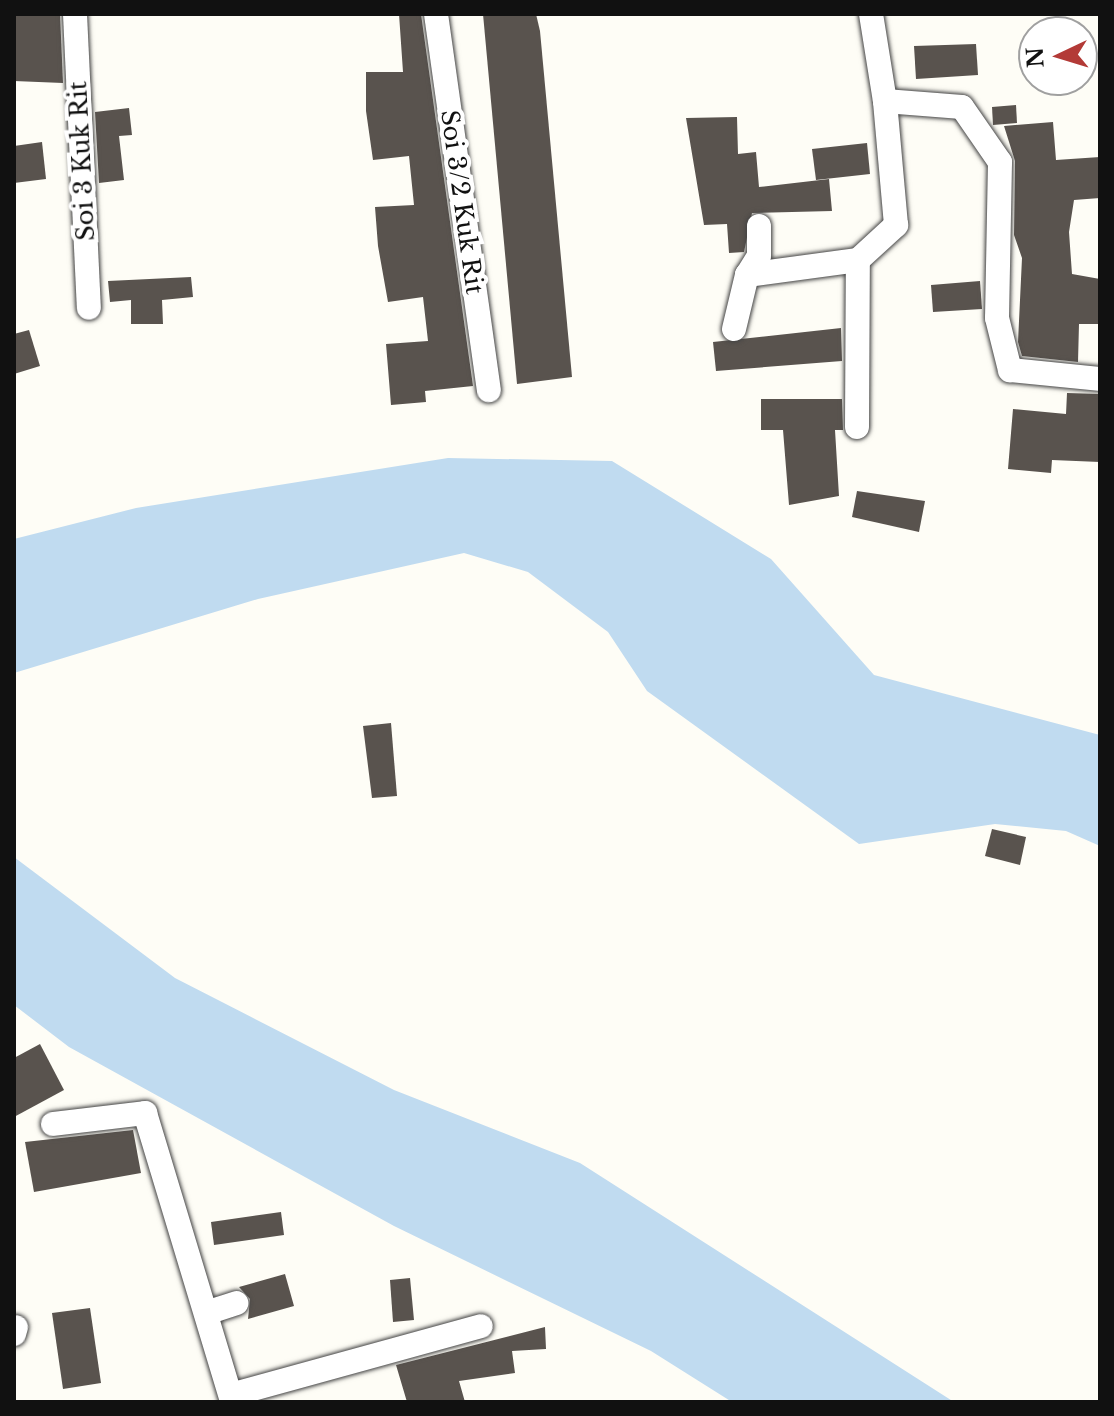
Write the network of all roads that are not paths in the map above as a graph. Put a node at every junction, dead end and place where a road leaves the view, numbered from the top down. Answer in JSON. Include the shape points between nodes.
{"nodes":[{"id":1,"x":75,"y":14,"type":"edge"},
{"id":2,"x":436,"y":14,"type":"edge"},
{"id":3,"x":871,"y":14,"type":"edge"},
{"id":4,"x":885,"y":101,"type":"junction"},
{"id":5,"x":759,"y":226,"type":"dead end"},
{"id":6,"x":858,"y":260,"type":"junction"},
{"id":7,"x":747,"y":275,"type":"junction"},
{"id":8,"x":89,"y":308,"type":"dead end"},
{"id":9,"x":734,"y":329,"type":"dead end"},
{"id":10,"x":1100,"y":379,"type":"edge"},
{"id":11,"x":489,"y":390,"type":"dead end"},
{"id":12,"x":857,"y":427,"type":"dead end"},
{"id":13,"x":53,"y":1124,"type":"dead end"},
{"id":14,"x":236,"y":1303,"type":"dead end"},
{"id":15,"x":206,"y":1313,"type":"junction"},
{"id":16,"x":481,"y":1326,"type":"dead end"},
{"id":17,"x":232,"y":1398,"type":"edge"}],
"edges":[{"from":1,"to":8,"type":"street","name":"Soi 3 Kuk Rit"},
{"from":2,"to":11,"type":"street","name":"Soi 3/2 Kuk Rit"},
{"from":3,"to":4,"type":"street"},
{"from":4,"to":6,"type":"street","via":[[896,225]]},
{"from":4,"to":10,"type":"street","via":[[962,107],[1000,162],[997,318],[1010,370]]},
{"from":5,"to":7,"type":"street","via":[[759,256]]},
{"from":6,"to":7,"type":"street"},
{"from":6,"to":12,"type":"street"},
{"from":7,"to":9,"type":"street"},
{"from":13,"to":15,"type":"street","via":[[145,1113]]},
{"from":14,"to":15,"type":"street"},
{"from":15,"to":17,"type":"street"},
{"from":16,"to":17,"type":"street"}]}
